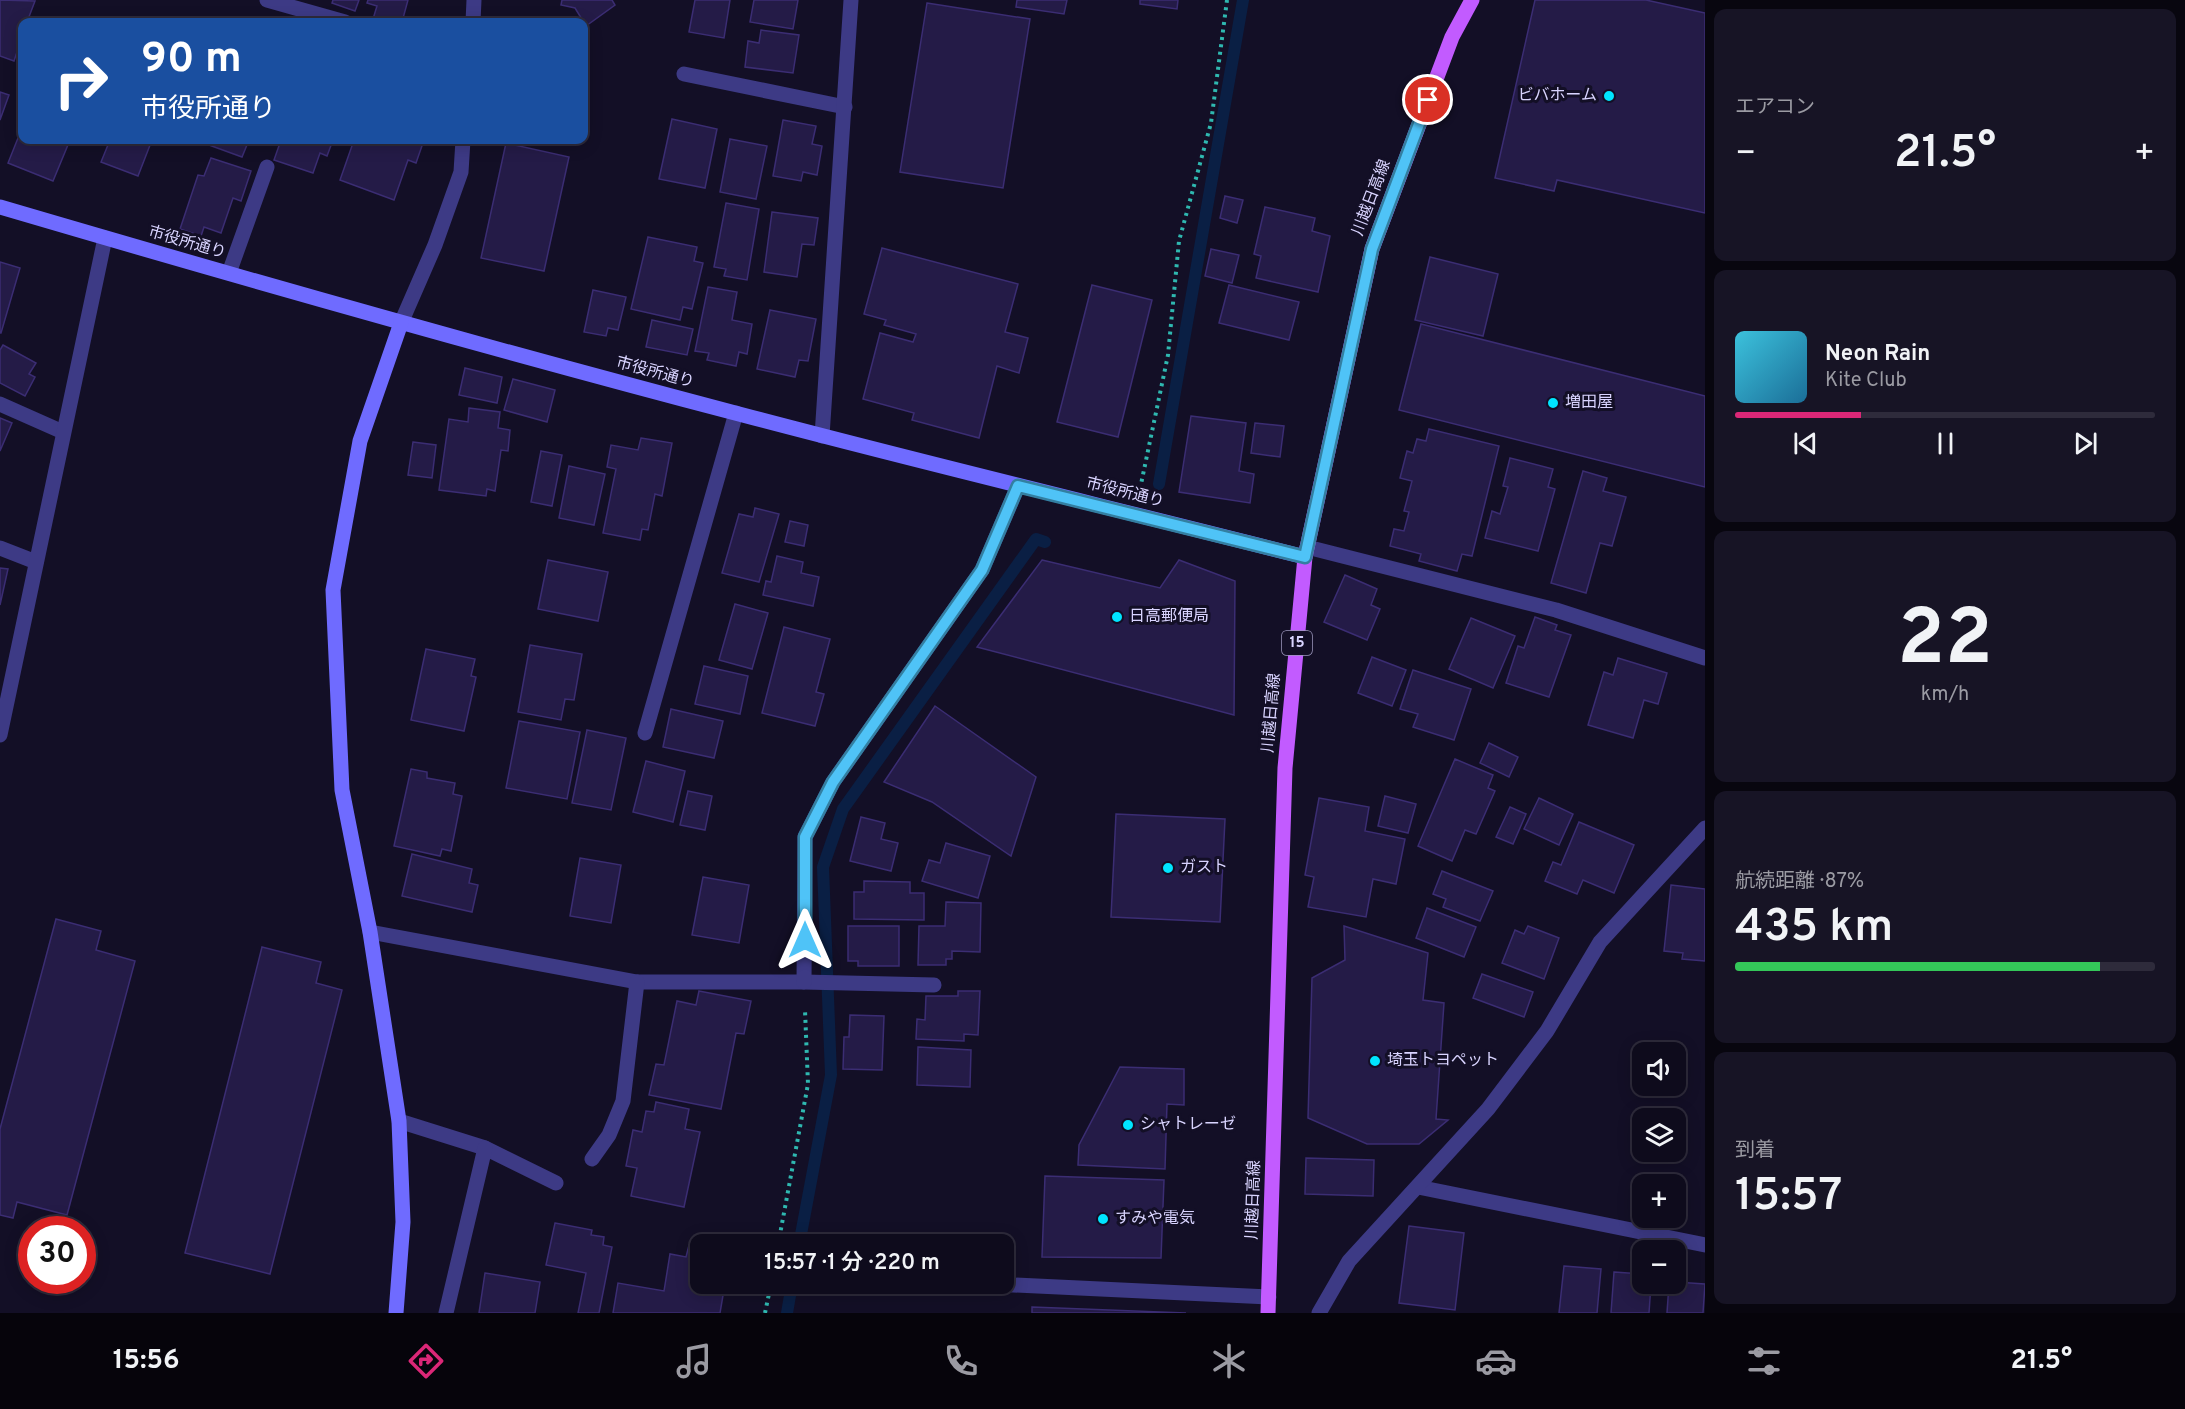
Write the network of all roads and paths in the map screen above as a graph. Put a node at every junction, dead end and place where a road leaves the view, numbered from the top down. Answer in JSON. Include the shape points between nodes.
{"nodes":[{"id":1,"x":267,"y":0,"type":"edge"},
{"id":2,"x":474,"y":0,"type":"edge"},
{"id":3,"x":851,"y":0,"type":"edge"},
{"id":4,"x":1227,"y":0,"type":"edge"},
{"id":5,"x":1472,"y":0,"type":"edge"},
{"id":6,"x":331,"y":18,"type":"edge"},
{"id":7,"x":473,"y":18,"type":"edge"},
{"id":8,"x":684,"y":74,"type":"dead end"},
{"id":9,"x":845,"y":106,"type":"junction"},
{"id":10,"x":464,"y":144,"type":"edge"},
{"id":11,"x":267,"y":167,"type":"dead end"},
{"id":12,"x":0,"y":207,"type":"edge"},
{"id":13,"x":105,"y":238,"type":"junction"},
{"id":14,"x":229,"y":273,"type":"junction"},
{"id":15,"x":401,"y":323,"type":"junction"},
{"id":16,"x":0,"y":404,"type":"edge"},
{"id":17,"x":736,"y":413,"type":"junction"},
{"id":18,"x":63,"y":432,"type":"junction"},
{"id":19,"x":822,"y":436,"type":"junction"},
{"id":20,"x":1018,"y":486,"type":"junction"},
{"id":21,"x":1135,"y":514,"type":"junction"},
{"id":22,"x":0,"y":548,"type":"edge"},
{"id":23,"x":1306,"y":552,"type":"junction"},
{"id":24,"x":36,"y":562,"type":"junction"},
{"id":25,"x":1705,"y":658,"type":"edge"},
{"id":26,"x":645,"y":733,"type":"dead end"},
{"id":27,"x":0,"y":735,"type":"edge"},
{"id":28,"x":1705,"y":828,"type":"edge"},
{"id":29,"x":370,"y":932,"type":"junction"},
{"id":30,"x":637,"y":982,"type":"junction"},
{"id":31,"x":804,"y":982,"type":"junction"},
{"id":32,"x":934,"y":985,"type":"dead end"},
{"id":33,"x":399,"y":1120,"type":"junction"},
{"id":34,"x":485,"y":1148,"type":"junction"},
{"id":35,"x":592,"y":1159,"type":"dead end"},
{"id":36,"x":556,"y":1183,"type":"dead end"},
{"id":37,"x":1418,"y":1187,"type":"junction"},
{"id":38,"x":780,"y":1234,"type":"edge"},
{"id":39,"x":1705,"y":1245,"type":"edge"},
{"id":40,"x":1014,"y":1285,"type":"edge"},
{"id":41,"x":769,"y":1294,"type":"edge"},
{"id":42,"x":1269,"y":1297,"type":"junction"},
{"id":43,"x":396,"y":1313,"type":"edge"},
{"id":44,"x":446,"y":1313,"type":"edge"},
{"id":45,"x":765,"y":1313,"type":"edge"},
{"id":46,"x":1268,"y":1313,"type":"edge"},
{"id":47,"x":1318,"y":1313,"type":"edge"}],
"edges":[{"from":1,"to":6,"type":"street"},
{"from":2,"to":7,"type":"street"},
{"from":3,"to":9,"type":"street"},
{"from":4,"to":21,"type":"path","via":[[1211,123],[1179,241],[1168,355]]},
{"from":5,"to":23,"type":"main road","name":"川越日高線","number":"15","via":[[1452,36],[1372,249]]},
{"from":8,"to":9,"type":"street"},
{"from":9,"to":19,"type":"street"},
{"from":10,"to":15,"type":"street","via":[[461,172]]},
{"from":11,"to":14,"type":"street"},
{"from":12,"to":13,"type":"street","name":"市役所通り"},
{"from":13,"to":14,"type":"street","name":"市役所通り"},
{"from":13,"to":18,"type":"street"},
{"from":14,"to":15,"type":"street","name":"市役所通り"},
{"from":15,"to":17,"type":"street","name":"市役所通り"},
{"from":15,"to":29,"type":"street","via":[[360,441],[333,590],[342,790]]},
{"from":16,"to":18,"type":"street"},
{"from":17,"to":19,"type":"street","name":"市役所通り"},
{"from":17,"to":26,"type":"street"},
{"from":18,"to":24,"type":"street"},
{"from":19,"to":20,"type":"street","name":"市役所通り"},
{"from":20,"to":21,"type":"street","name":"市役所通り"},
{"from":20,"to":31,"type":"street","via":[[982,570],[833,782],[805,837]]},
{"from":21,"to":23,"type":"street","name":"市役所通り"},
{"from":22,"to":24,"type":"street"},
{"from":23,"to":25,"type":"street","via":[[1556,610]]},
{"from":23,"to":42,"type":"main road","name":"川越日高線","number":"15","via":[[1285,768]]},
{"from":24,"to":27,"type":"street"},
{"from":28,"to":37,"type":"street","via":[[1600,942],[1547,1031],[1488,1109]]},
{"from":29,"to":30,"type":"street"},
{"from":29,"to":33,"type":"street"},
{"from":30,"to":31,"type":"street"},
{"from":30,"to":35,"type":"street","via":[[623,1101],[609,1135]]},
{"from":31,"to":32,"type":"street"},
{"from":31,"to":38,"type":"path","via":[[808,1084]]},
{"from":33,"to":34,"type":"street"},
{"from":33,"to":43,"type":"street","via":[[403,1222]]},
{"from":34,"to":36,"type":"street"},
{"from":34,"to":44,"type":"street"},
{"from":37,"to":39,"type":"street"},
{"from":37,"to":47,"type":"street","via":[[1349,1261]]},
{"from":40,"to":42,"type":"street"},
{"from":41,"to":45,"type":"path"},
{"from":42,"to":46,"type":"main road","name":"川越日高線","number":"15"}]}
